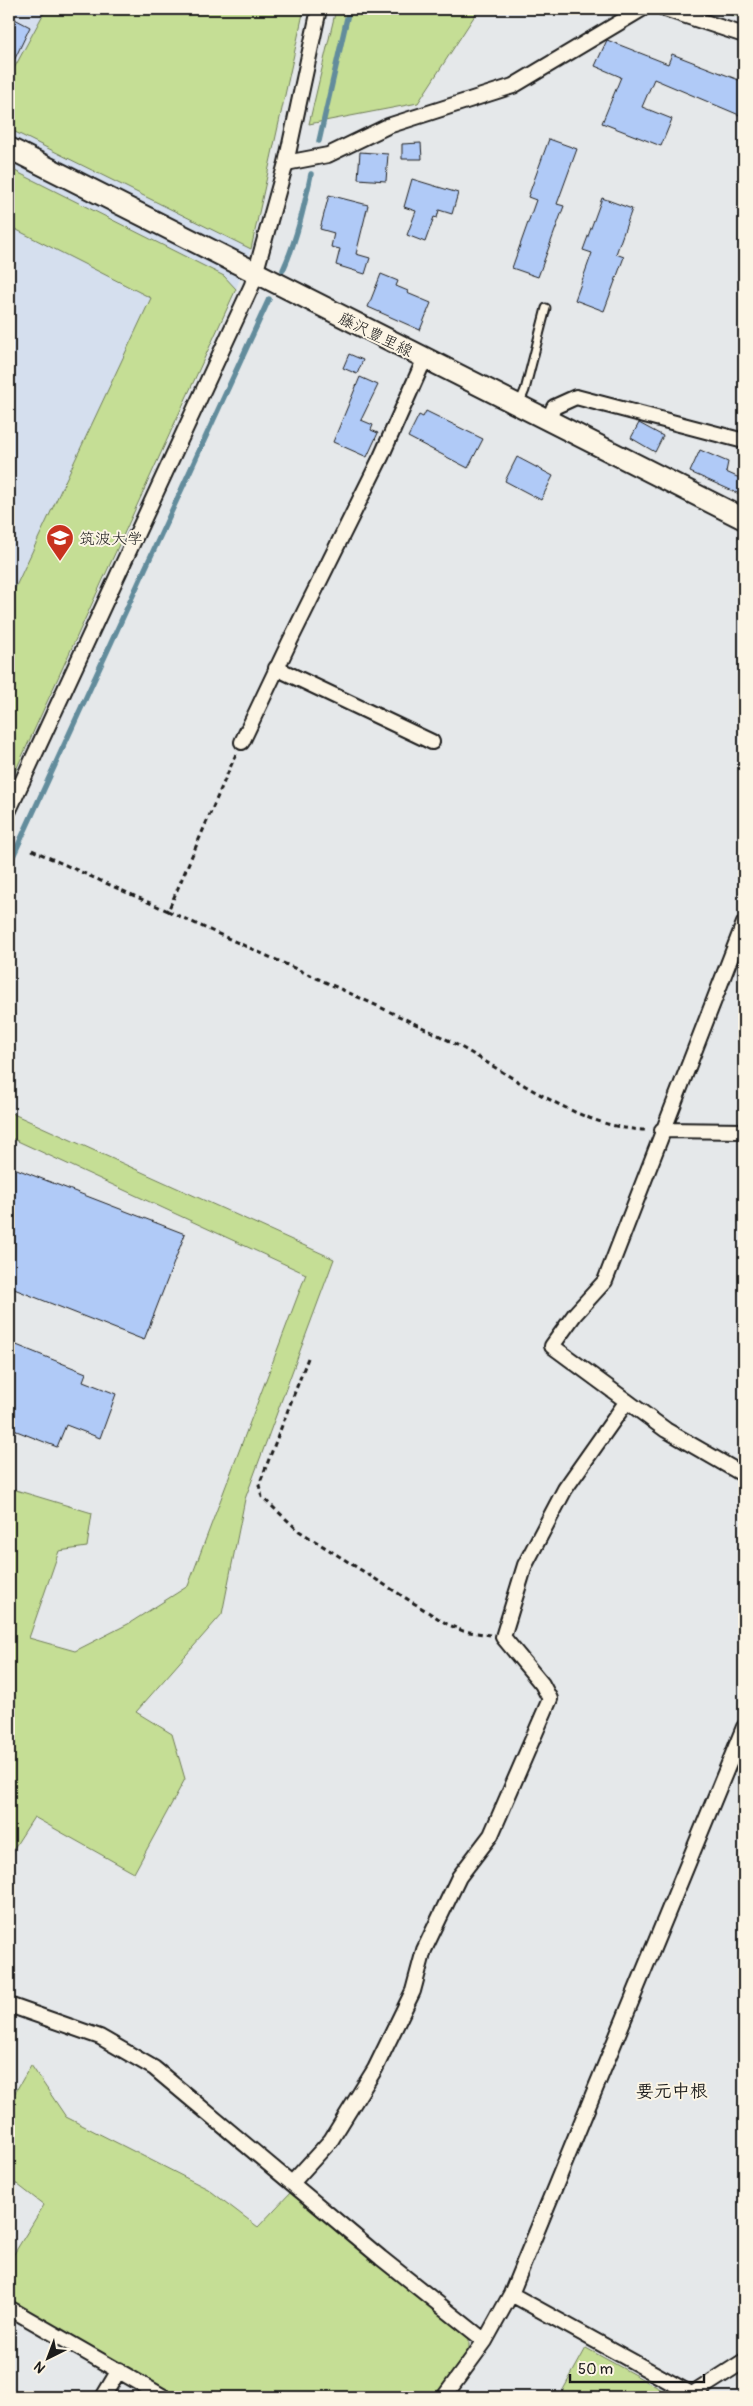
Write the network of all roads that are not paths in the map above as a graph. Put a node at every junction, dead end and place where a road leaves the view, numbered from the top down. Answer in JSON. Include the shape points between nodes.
{"nodes":[{"id":1,"x":319,"y":9,"type":"edge"},
{"id":2,"x":642,"y":9,"type":"edge"},
{"id":3,"x":665,"y":9,"type":"edge"},
{"id":4,"x":744,"y":35,"type":"edge"},
{"id":5,"x":9,"y":148,"type":"edge"},
{"id":6,"x":286,"y":163,"type":"junction"},
{"id":7,"x":256,"y":273,"type":"junction"},
{"id":8,"x":546,"y":308,"type":"dead end"},
{"id":9,"x":425,"y":358,"type":"junction"},
{"id":10,"x":518,"y":405,"type":"junction"},
{"id":11,"x":548,"y":420,"type":"junction"},
{"id":12,"x":744,"y":441,"type":"edge"},
{"id":13,"x":744,"y":519,"type":"edge"},
{"id":14,"x":276,"y":668,"type":"junction"},
{"id":15,"x":242,"y":742,"type":"road end"},
{"id":16,"x":432,"y":742,"type":"dead end"},
{"id":17,"x":9,"y":810,"type":"edge"},
{"id":18,"x":744,"y":923,"type":"edge"},
{"id":19,"x":662,"y":1130,"type":"junction"},
{"id":20,"x":744,"y":1131,"type":"edge"},
{"id":21,"x":627,"y":1400,"type":"junction"},
{"id":22,"x":744,"y":1475,"type":"edge"},
{"id":23,"x":744,"y":1727,"type":"edge"},
{"id":24,"x":9,"y":2006,"type":"edge"},
{"id":25,"x":292,"y":2183,"type":"junction"},
{"id":26,"x":510,"y":2294,"type":"junction"},
{"id":27,"x":9,"y":2308,"type":"edge"},
{"id":28,"x":485,"y":2341,"type":"junction"},
{"id":29,"x":744,"y":2362,"type":"edge"},
{"id":30,"x":119,"y":2370,"type":"junction"},
{"id":31,"x":696,"y":2395,"type":"edge"},
{"id":32,"x":103,"y":2397,"type":"edge"},
{"id":33,"x":164,"y":2397,"type":"edge"},
{"id":34,"x":444,"y":2397,"type":"edge"}],
"edges":[{"from":1,"to":6,"type":"street"},
{"from":2,"to":6,"type":"street","via":[[513,86],[388,126],[328,155]]},
{"from":3,"to":4,"type":"street"},
{"from":5,"to":7,"type":"main road","name":"藤沢豊里線"},
{"from":6,"to":7,"type":"street"},
{"from":7,"to":9,"type":"main road","name":"藤沢豊里線"},
{"from":7,"to":17,"type":"street"},
{"from":8,"to":10,"type":"lane","via":[[525,390]]},
{"from":9,"to":10,"type":"main road","name":"藤沢豊里線"},
{"from":9,"to":14,"type":"street","via":[[381,457]]},
{"from":10,"to":11,"type":"main road","name":"藤沢豊里線"},
{"from":11,"to":12,"type":"street","via":[[554,407],[576,397]]},
{"from":11,"to":13,"type":"main road","name":"藤沢豊里線"},
{"from":14,"to":15,"type":"street"},
{"from":14,"to":16,"type":"street"},
{"from":18,"to":19,"type":"street"},
{"from":19,"to":20,"type":"street"},
{"from":19,"to":21,"type":"street","via":[[605,1281],[552,1346]]},
{"from":21,"to":22,"type":"street","via":[[666,1430]]},
{"from":21,"to":25,"type":"street","via":[[565,1489],[525,1566],[503,1637],[542,1684],[550,1699],[491,1834],[459,1877],[424,1950],[413,1991],[375,2069],[331,2140]]},
{"from":23,"to":26,"type":"street"},
{"from":24,"to":25,"type":"street","via":[[100,2037],[154,2068]]},
{"from":25,"to":28,"type":"street"},
{"from":26,"to":28,"type":"street"},
{"from":26,"to":31,"type":"street"},
{"from":27,"to":30,"type":"street"},
{"from":28,"to":34,"type":"street"},
{"from":29,"to":31,"type":"street"},
{"from":30,"to":32,"type":"street"},
{"from":30,"to":33,"type":"street"}]}
